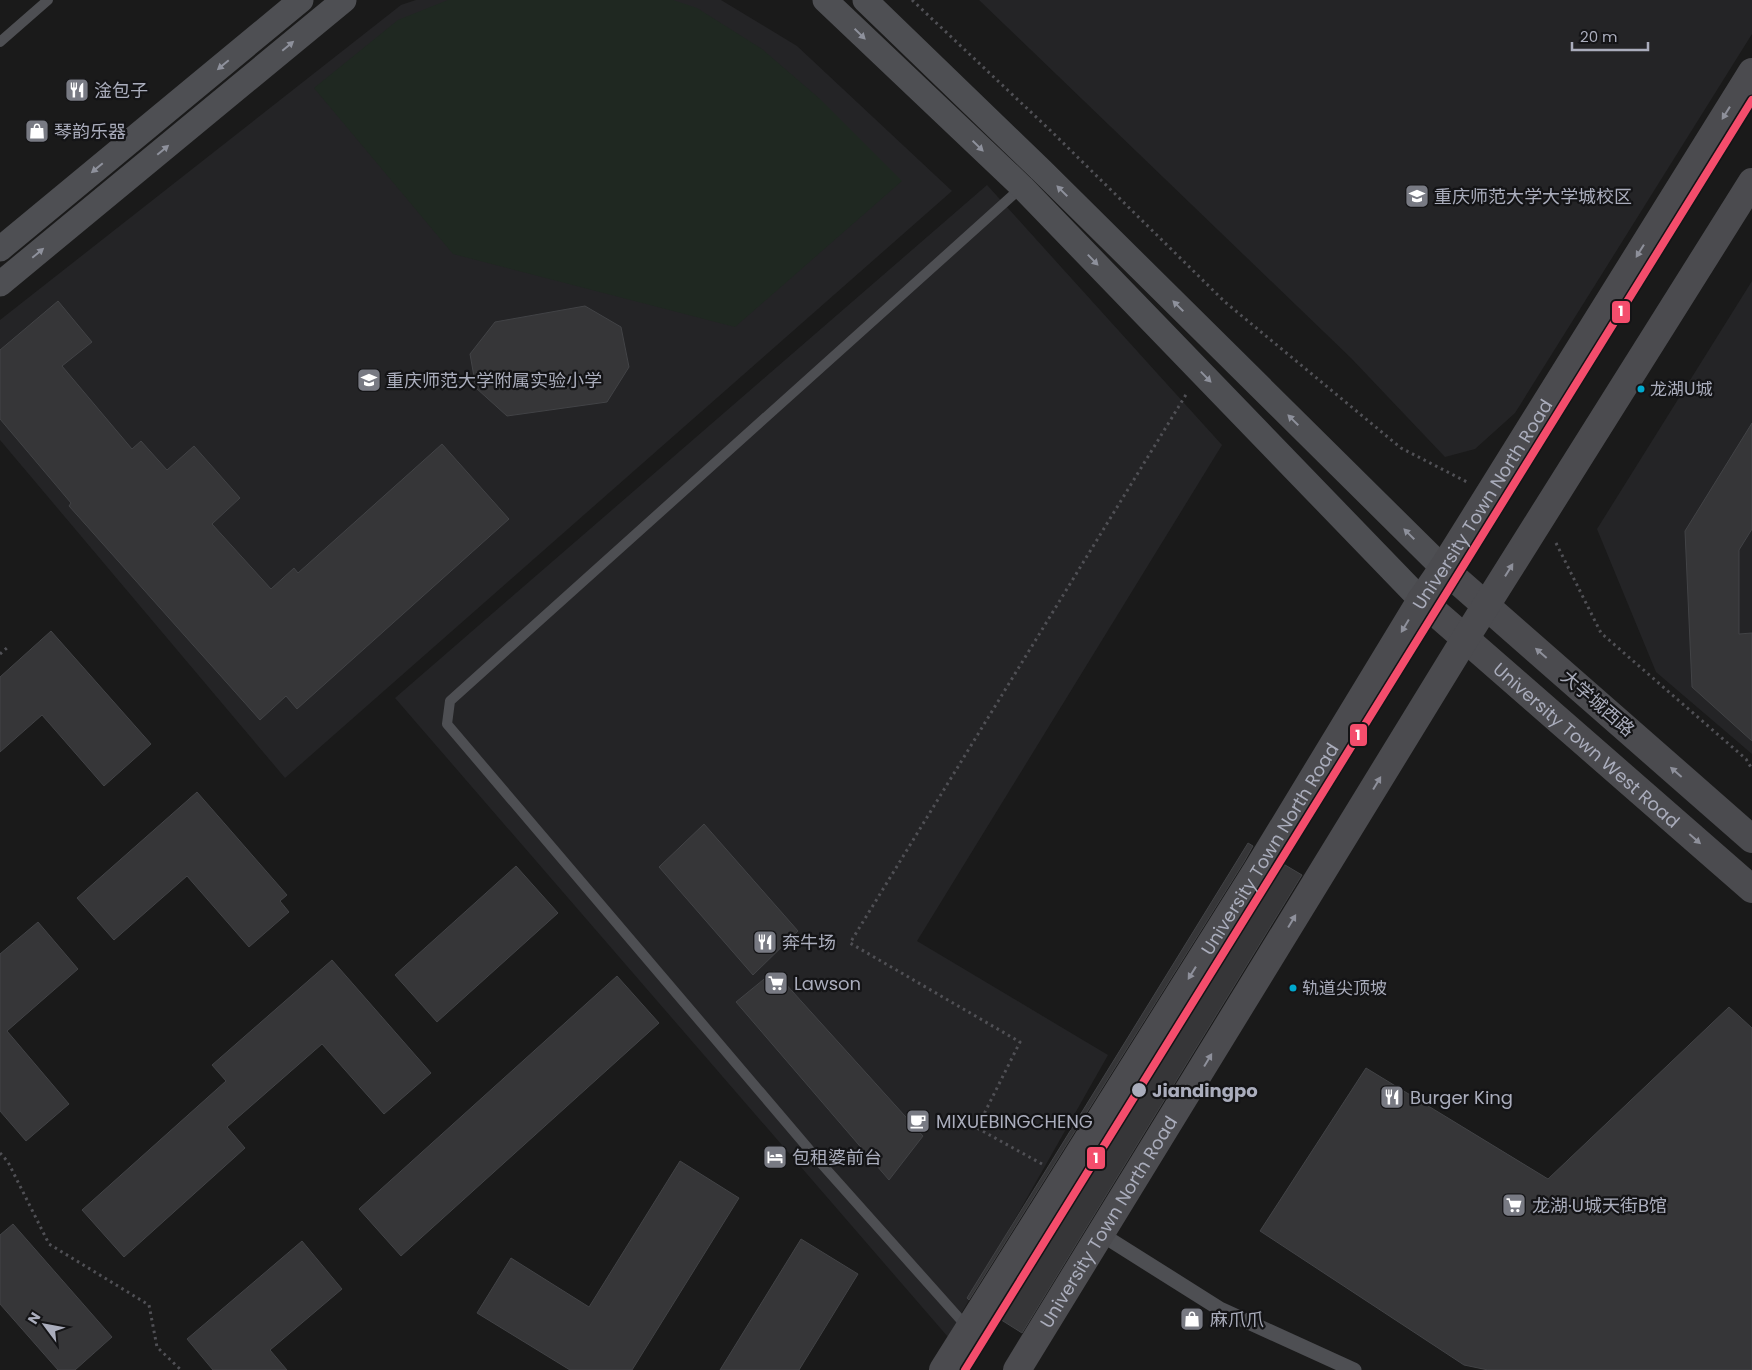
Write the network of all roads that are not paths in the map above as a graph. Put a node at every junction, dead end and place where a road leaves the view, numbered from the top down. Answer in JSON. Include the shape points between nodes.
{"nodes":[{"id":1,"x":48,"y":0,"type":"edge"},
{"id":2,"x":301,"y":0,"type":"edge"},
{"id":3,"x":344,"y":0,"type":"edge"},
{"id":4,"x":825,"y":0,"type":"edge"},
{"id":5,"x":865,"y":0,"type":"edge"},
{"id":6,"x":0,"y":42,"type":"edge"},
{"id":7,"x":1752,"y":72,"type":"edge"},
{"id":8,"x":1031,"y":178,"type":"junction"},
{"id":9,"x":1752,"y":182,"type":"edge"},
{"id":10,"x":0,"y":249,"type":"edge"},
{"id":11,"x":0,"y":284,"type":"edge"},
{"id":12,"x":1443,"y":568,"type":"junction"},
{"id":13,"x":1421,"y":600,"type":"junction"},
{"id":14,"x":1487,"y":606,"type":"junction"},
{"id":15,"x":1465,"y":639,"type":"junction"},
{"id":16,"x":1752,"y":839,"type":"edge"},
{"id":17,"x":1752,"y":889,"type":"edge"},
{"id":18,"x":1101,"y":1234,"type":"junction"},
{"id":19,"x":968,"y":1329,"type":"junction"},
{"id":20,"x":943,"y":1370,"type":"edge"},
{"id":21,"x":1018,"y":1370,"type":"edge"},
{"id":22,"x":1354,"y":1370,"type":"edge"}],
"edges":[{"from":1,"to":6,"type":"lane"},
{"from":2,"to":10,"type":"street","one_way":true},
{"from":11,"to":3,"type":"street","one_way":true},
{"from":4,"to":8,"type":"street","one_way":true},
{"from":5,"to":8,"type":"street"},
{"from":7,"to":12,"type":"main road","name":"University Town North Road","one_way":true},
{"from":12,"to":8,"type":"street","one_way":true},
{"from":8,"to":13,"type":"street","one_way":true,"via":[[1200,371]]},
{"from":8,"to":19,"type":"lane","via":[[450,700],[447,724],[819,1161]]},
{"from":14,"to":9,"type":"main road","name":"University Town North Road","one_way":true},
{"from":12,"to":13,"type":"main road","name":"University Town North Road"},
{"from":12,"to":14,"type":"main road","name":"大学城西路"},
{"from":13,"to":15,"type":"main road","name":"University Town West Road"},
{"from":13,"to":19,"type":"main road","name":"University Town North Road","one_way":true,"via":[[1257,870]]},
{"from":14,"to":15,"type":"main road","name":"University Town North Road"},
{"from":16,"to":14,"type":"main road","name":"大学城西路","one_way":true},
{"from":15,"to":17,"type":"main road","name":"University Town West Road","one_way":true},
{"from":18,"to":15,"type":"main road","name":"University Town North Road","one_way":true},
{"from":18,"to":21,"type":"main road","name":"University Town North Road"},
{"from":18,"to":22,"type":"street","via":[[1220,1310]]},
{"from":19,"to":20,"type":"main road","name":"University Town North Road"}]}
